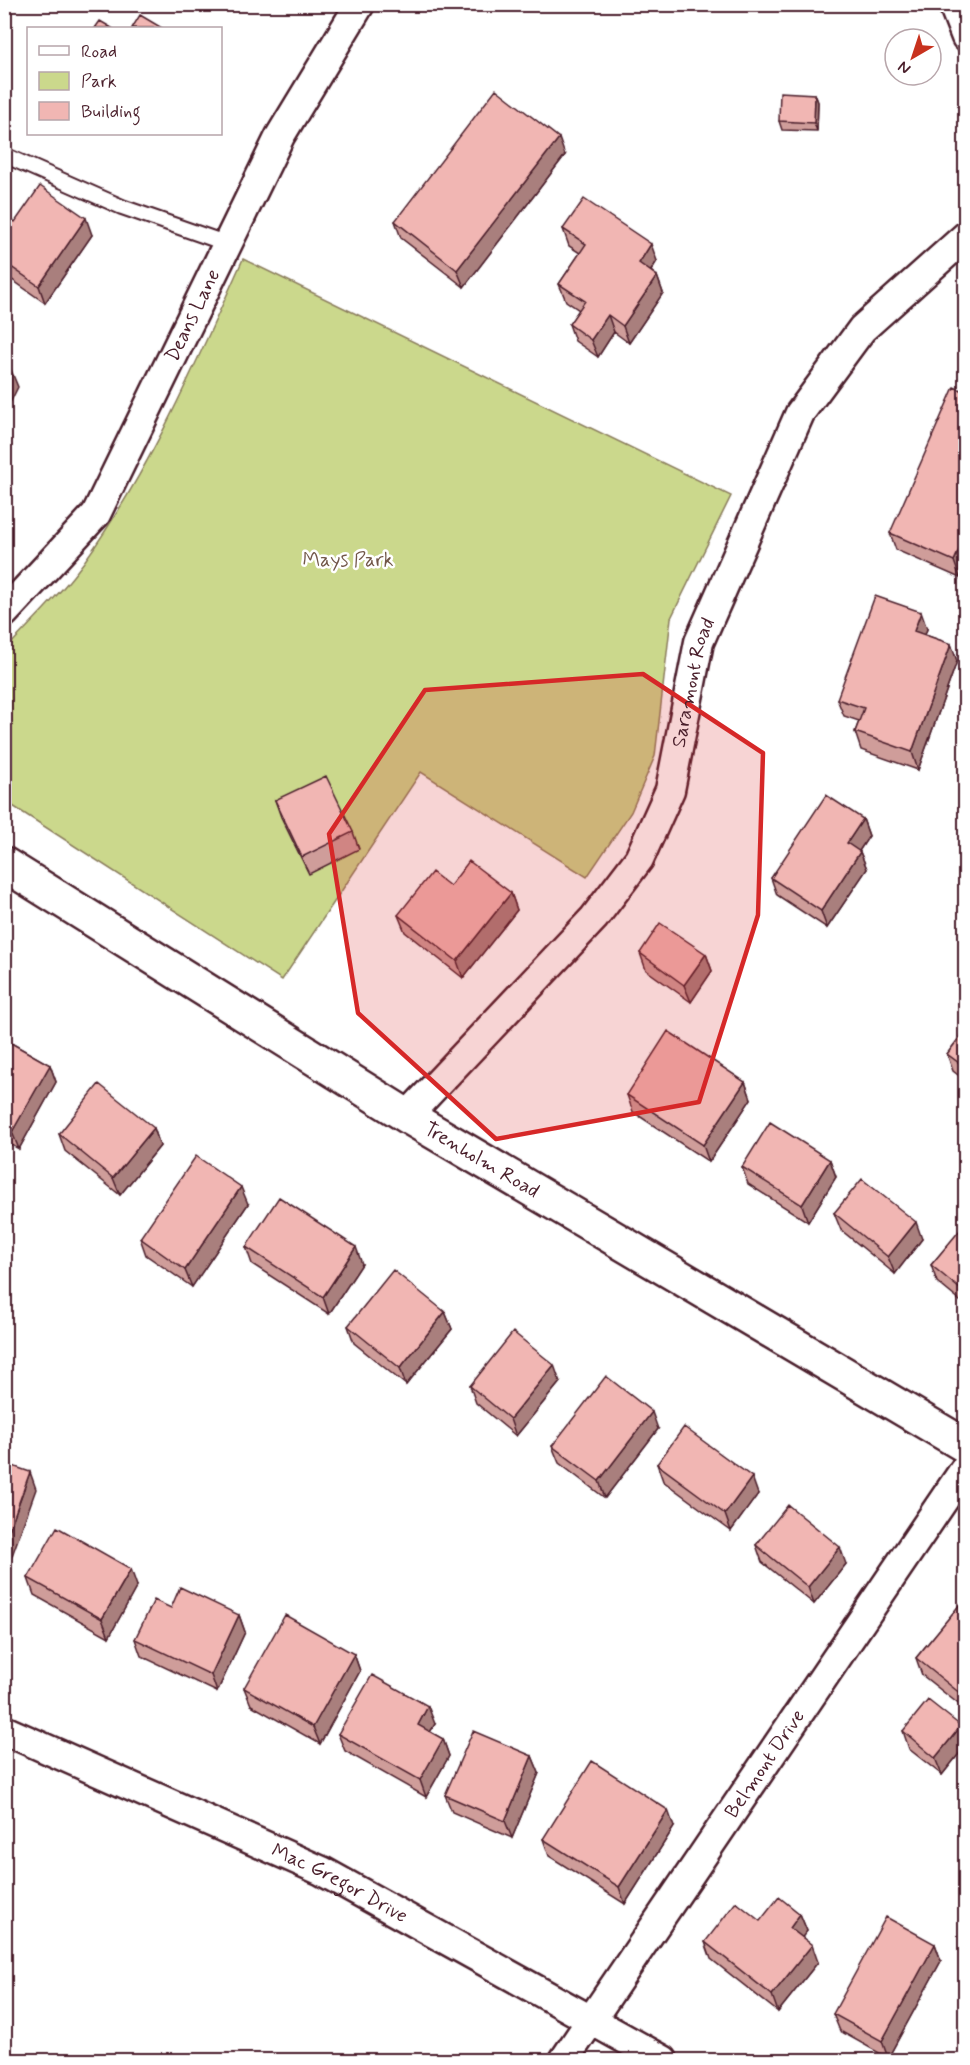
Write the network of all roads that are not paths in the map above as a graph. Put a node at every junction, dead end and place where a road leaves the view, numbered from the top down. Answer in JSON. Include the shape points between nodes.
{"nodes":[{"id":1,"x":360,"y":4,"type":"edge"},
{"id":2,"x":953,"y":4,"type":"edge"},
{"id":3,"x":966,"y":37,"type":"edge"},
{"id":4,"x":4,"y":154,"type":"edge"},
{"id":5,"x":966,"y":236,"type":"edge"},
{"id":6,"x":228,"y":244,"type":"junction"},
{"id":7,"x":4,"y":613,"type":"edge"},
{"id":8,"x":4,"y":864,"type":"edge"},
{"id":9,"x":407,"y":1116,"type":"junction"},
{"id":10,"x":966,"y":1446,"type":"edge"},
{"id":11,"x":966,"y":1467,"type":"edge"},
{"id":12,"x":4,"y":1730,"type":"edge"},
{"id":13,"x":590,"y":2022,"type":"junction"},
{"id":14,"x":564,"y":2061,"type":"edge"},
{"id":15,"x":663,"y":2061,"type":"edge"}],
"edges":[{"from":1,"to":6,"type":"street","name":"Deans Lane","via":[[280,136]]},
{"from":2,"to":3,"type":"street"},
{"from":4,"to":6,"type":"lane","via":[[122,207]]},
{"from":5,"to":9,"type":"street","name":"Saramont Road","via":[[862,329],[800,412],[699,642],[670,790],[639,860],[594,918]]},
{"from":6,"to":7,"type":"street","name":"Deans Lane","via":[[96,514]]},
{"from":8,"to":9,"type":"main road","name":"Trenholm Road"},
{"from":9,"to":10,"type":"main road","name":"Trenholm Road"},
{"from":11,"to":13,"type":"street","name":"Belmont Drive"},
{"from":12,"to":13,"type":"street","name":"Mac Gregor Drive","via":[[322,1871]]},
{"from":13,"to":14,"type":"street","name":"Belmont Drive"},
{"from":13,"to":15,"type":"street","name":"Mac Gregor Drive"}]}
